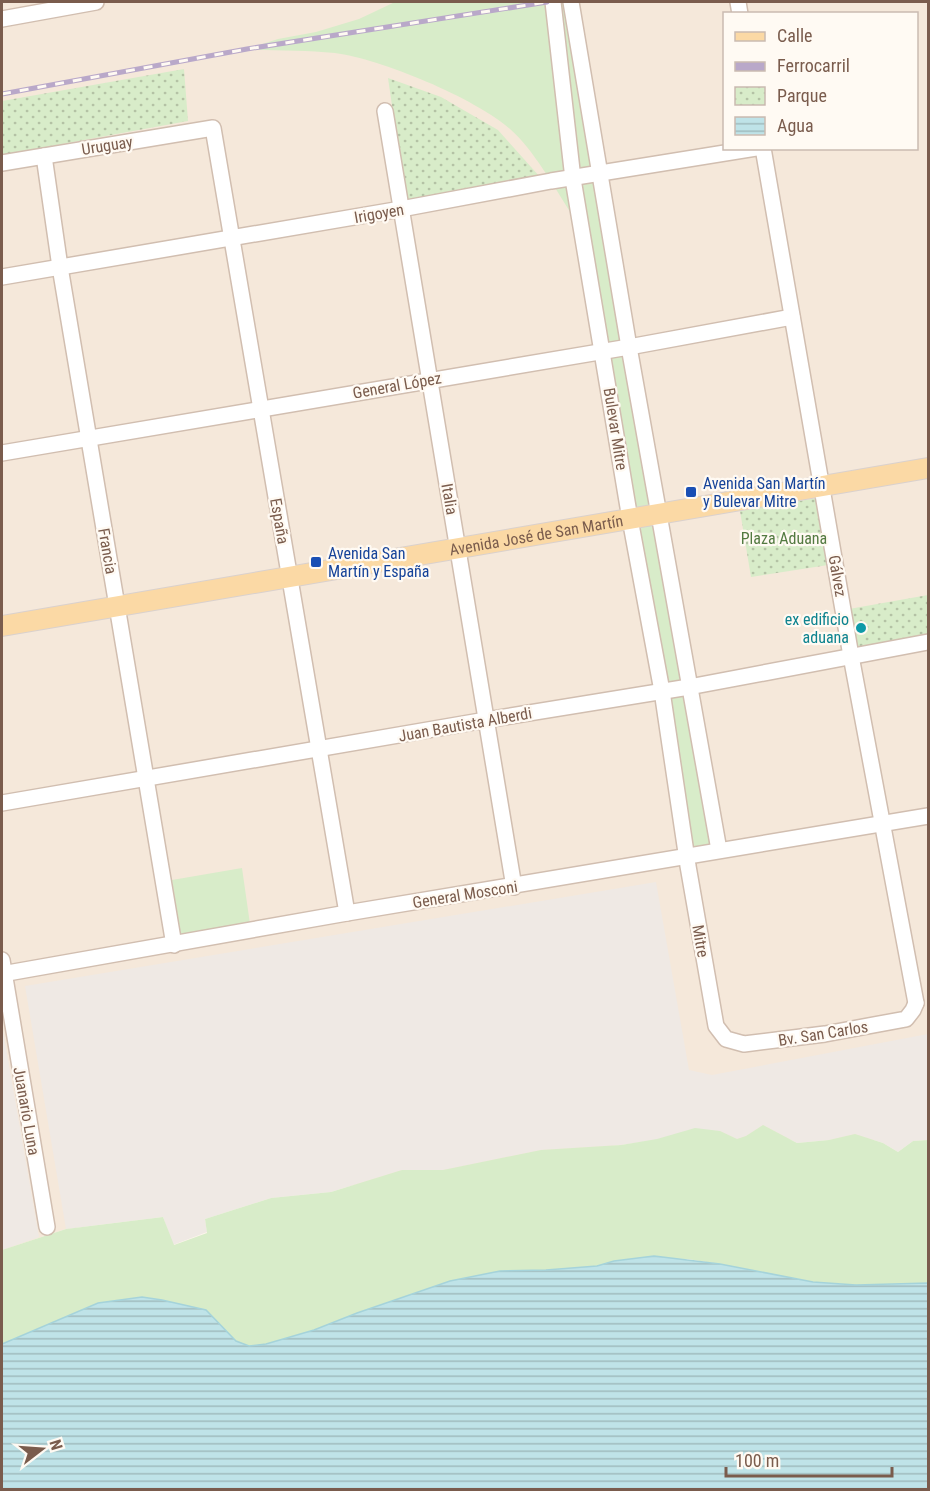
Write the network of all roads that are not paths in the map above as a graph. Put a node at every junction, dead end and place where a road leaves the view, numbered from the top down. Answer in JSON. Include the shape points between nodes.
{"nodes":[{"id":1,"x":96,"y":2,"type":"edge"},
{"id":2,"x":553,"y":2,"type":"edge"},
{"id":3,"x":571,"y":2,"type":"edge"},
{"id":4,"x":17,"y":9,"type":"edge"},
{"id":5,"x":2,"y":19,"type":"edge"},
{"id":6,"x":385,"y":111,"type":"dead end"},
{"id":7,"x":213,"y":128,"type":"joint"},
{"id":8,"x":744,"y":150,"type":"edge"},
{"id":9,"x":763,"y":150,"type":"edge"},
{"id":10,"x":44,"y":156,"type":"junction"},
{"id":11,"x":2,"y":163,"type":"edge"},
{"id":12,"x":599,"y":175,"type":"junction"},
{"id":13,"x":573,"y":179,"type":"junction"},
{"id":14,"x":401,"y":209,"type":"junction"},
{"id":15,"x":232,"y":238,"type":"junction"},
{"id":16,"x":60,"y":267,"type":"junction"},
{"id":17,"x":2,"y":277,"type":"edge"},
{"id":18,"x":792,"y":317,"type":"junction"},
{"id":19,"x":629,"y":347,"type":"junction"},
{"id":20,"x":603,"y":350,"type":"junction"},
{"id":21,"x":430,"y":380,"type":"junction"},
{"id":22,"x":261,"y":409,"type":"junction"},
{"id":23,"x":89,"y":438,"type":"junction"},
{"id":24,"x":2,"y":453,"type":"edge"},
{"id":25,"x":928,"y":468,"type":"edge"},
{"id":26,"x":822,"y":486,"type":"junction"},
{"id":27,"x":660,"y":514,"type":"junction"},
{"id":28,"x":630,"y":519,"type":"junction"},
{"id":29,"x":458,"y":548,"type":"junction"},
{"id":30,"x":290,"y":577,"type":"junction"},
{"id":31,"x":117,"y":606,"type":"junction"},
{"id":32,"x":2,"y":626,"type":"edge"},
{"id":33,"x":928,"y":642,"type":"edge"},
{"id":34,"x":851,"y":656,"type":"junction"},
{"id":35,"x":689,"y":687,"type":"junction"},
{"id":36,"x":662,"y":691,"type":"junction"},
{"id":37,"x":486,"y":720,"type":"junction"},
{"id":38,"x":319,"y":749,"type":"junction"},
{"id":39,"x":146,"y":778,"type":"junction"},
{"id":40,"x":2,"y":803,"type":"edge"},
{"id":41,"x":928,"y":816,"type":"edge"},
{"id":42,"x":882,"y":822,"type":"junction"},
{"id":43,"x":719,"y":850,"type":"junction"},
{"id":44,"x":687,"y":855,"type":"junction"},
{"id":45,"x":514,"y":886,"type":"junction"},
{"id":46,"x":347,"y":913,"type":"junction"},
{"id":47,"x":174,"y":945,"type":"junction"},
{"id":48,"x":2,"y":969,"type":"edge"},
{"id":49,"x":922,"y":1002,"type":"edge"},
{"id":50,"x":716,"y":1026,"type":"joint"},
{"id":51,"x":47,"y":1227,"type":"dead end"}],
"edges":[{"from":1,"to":4,"type":"street"},
{"from":2,"to":13,"type":"street","name":"Bulevar Mitre"},
{"from":3,"to":12,"type":"street","name":"Bulevar Mitre"},
{"from":4,"to":5,"type":"street"},
{"from":6,"to":14,"type":"street","name":"Italia"},
{"from":7,"to":10,"type":"street","name":"Uruguay"},
{"from":7,"to":15,"type":"street","name":"España"},
{"from":8,"to":12,"type":"street","name":"Irigoyen"},
{"from":9,"to":18,"type":"street","name":"Gálvez"},
{"from":10,"to":11,"type":"street","name":"Uruguay"},
{"from":10,"to":16,"type":"street","name":"Francia"},
{"from":12,"to":13,"type":"street","name":"Irigoyen"},
{"from":12,"to":19,"type":"street","name":"Bulevar Mitre"},
{"from":13,"to":14,"type":"street","name":"Irigoyen"},
{"from":13,"to":20,"type":"street","name":"Bulevar Mitre"},
{"from":14,"to":15,"type":"street","name":"Irigoyen"},
{"from":14,"to":21,"type":"street","name":"Italia"},
{"from":15,"to":16,"type":"street","name":"Irigoyen"},
{"from":15,"to":22,"type":"street","name":"España"},
{"from":16,"to":17,"type":"street","name":"Irigoyen"},
{"from":16,"to":23,"type":"street","name":"Francia"},
{"from":18,"to":19,"type":"street","name":"General López"},
{"from":18,"to":26,"type":"street","name":"Gálvez"},
{"from":19,"to":20,"type":"street","name":"General López"},
{"from":19,"to":27,"type":"street","name":"Bulevar Mitre"},
{"from":20,"to":21,"type":"street","name":"General López"},
{"from":20,"to":28,"type":"street","name":"Bulevar Mitre"},
{"from":21,"to":22,"type":"street","name":"General López"},
{"from":21,"to":29,"type":"street","name":"Italia"},
{"from":22,"to":23,"type":"street","name":"General López"},
{"from":22,"to":30,"type":"street","name":"España"},
{"from":23,"to":24,"type":"street","name":"General López"},
{"from":23,"to":31,"type":"street","name":"Francia"},
{"from":25,"to":26,"type":"main road","name":"Avenida José de San Martín"},
{"from":26,"to":27,"type":"main road","name":"Avenida José de San Martín"},
{"from":26,"to":34,"type":"street","name":"Gálvez"},
{"from":27,"to":28,"type":"main road","name":"Avenida José de San Martín"},
{"from":27,"to":35,"type":"street","name":"Bulevar Mitre"},
{"from":28,"to":29,"type":"main road","name":"Avenida José de San Martín"},
{"from":28,"to":36,"type":"street","name":"Bulevar Mitre"},
{"from":29,"to":30,"type":"main road","name":"Avenida José de San Martín"},
{"from":29,"to":37,"type":"street","name":"Italia"},
{"from":30,"to":31,"type":"main road","name":"Avenida José de San Martín"},
{"from":30,"to":38,"type":"street","name":"España"},
{"from":31,"to":32,"type":"main road","name":"Avenida José de San Martín"},
{"from":31,"to":39,"type":"street","name":"Francia"},
{"from":33,"to":34,"type":"street","name":"Juan Bautista Alberdi"},
{"from":34,"to":35,"type":"street","name":"Juan Bautista Alberdi"},
{"from":34,"to":42,"type":"street","name":"Gálvez"},
{"from":35,"to":36,"type":"street","name":"Juan Bautista Alberdi"},
{"from":35,"to":43,"type":"street","name":"Bulevar Mitre"},
{"from":36,"to":37,"type":"street","name":"Juan Bautista Alberdi"},
{"from":36,"to":44,"type":"street","name":"Bulevar Mitre"},
{"from":37,"to":38,"type":"street","name":"Juan Bautista Alberdi"},
{"from":37,"to":45,"type":"street","name":"Italia"},
{"from":38,"to":39,"type":"street","name":"Juan Bautista Alberdi"},
{"from":38,"to":46,"type":"street","name":"España"},
{"from":39,"to":40,"type":"street","name":"Juan Bautista Alberdi"},
{"from":39,"to":47,"type":"street","name":"Francia"},
{"from":41,"to":42,"type":"street","name":"General Mosconi"},
{"from":42,"to":43,"type":"street","name":"General Mosconi"},
{"from":42,"to":49,"type":"street","name":"Gálvez"},
{"from":43,"to":44,"type":"street","name":"General Mosconi"},
{"from":44,"to":45,"type":"street","name":"General Mosconi"},
{"from":44,"to":50,"type":"street","name":"Mitre"},
{"from":45,"to":46,"type":"street","name":"General Mosconi"},
{"from":46,"to":47,"type":"street","name":"General Mosconi"},
{"from":47,"to":48,"type":"street","name":"General Mosconi"},
{"from":48,"to":51,"type":"street","name":"Juanario Luna"},
{"from":49,"to":50,"type":"street","name":"Bv. San Carlos","via":[[906,1019],[744,1044],[726,1039]]}]}
